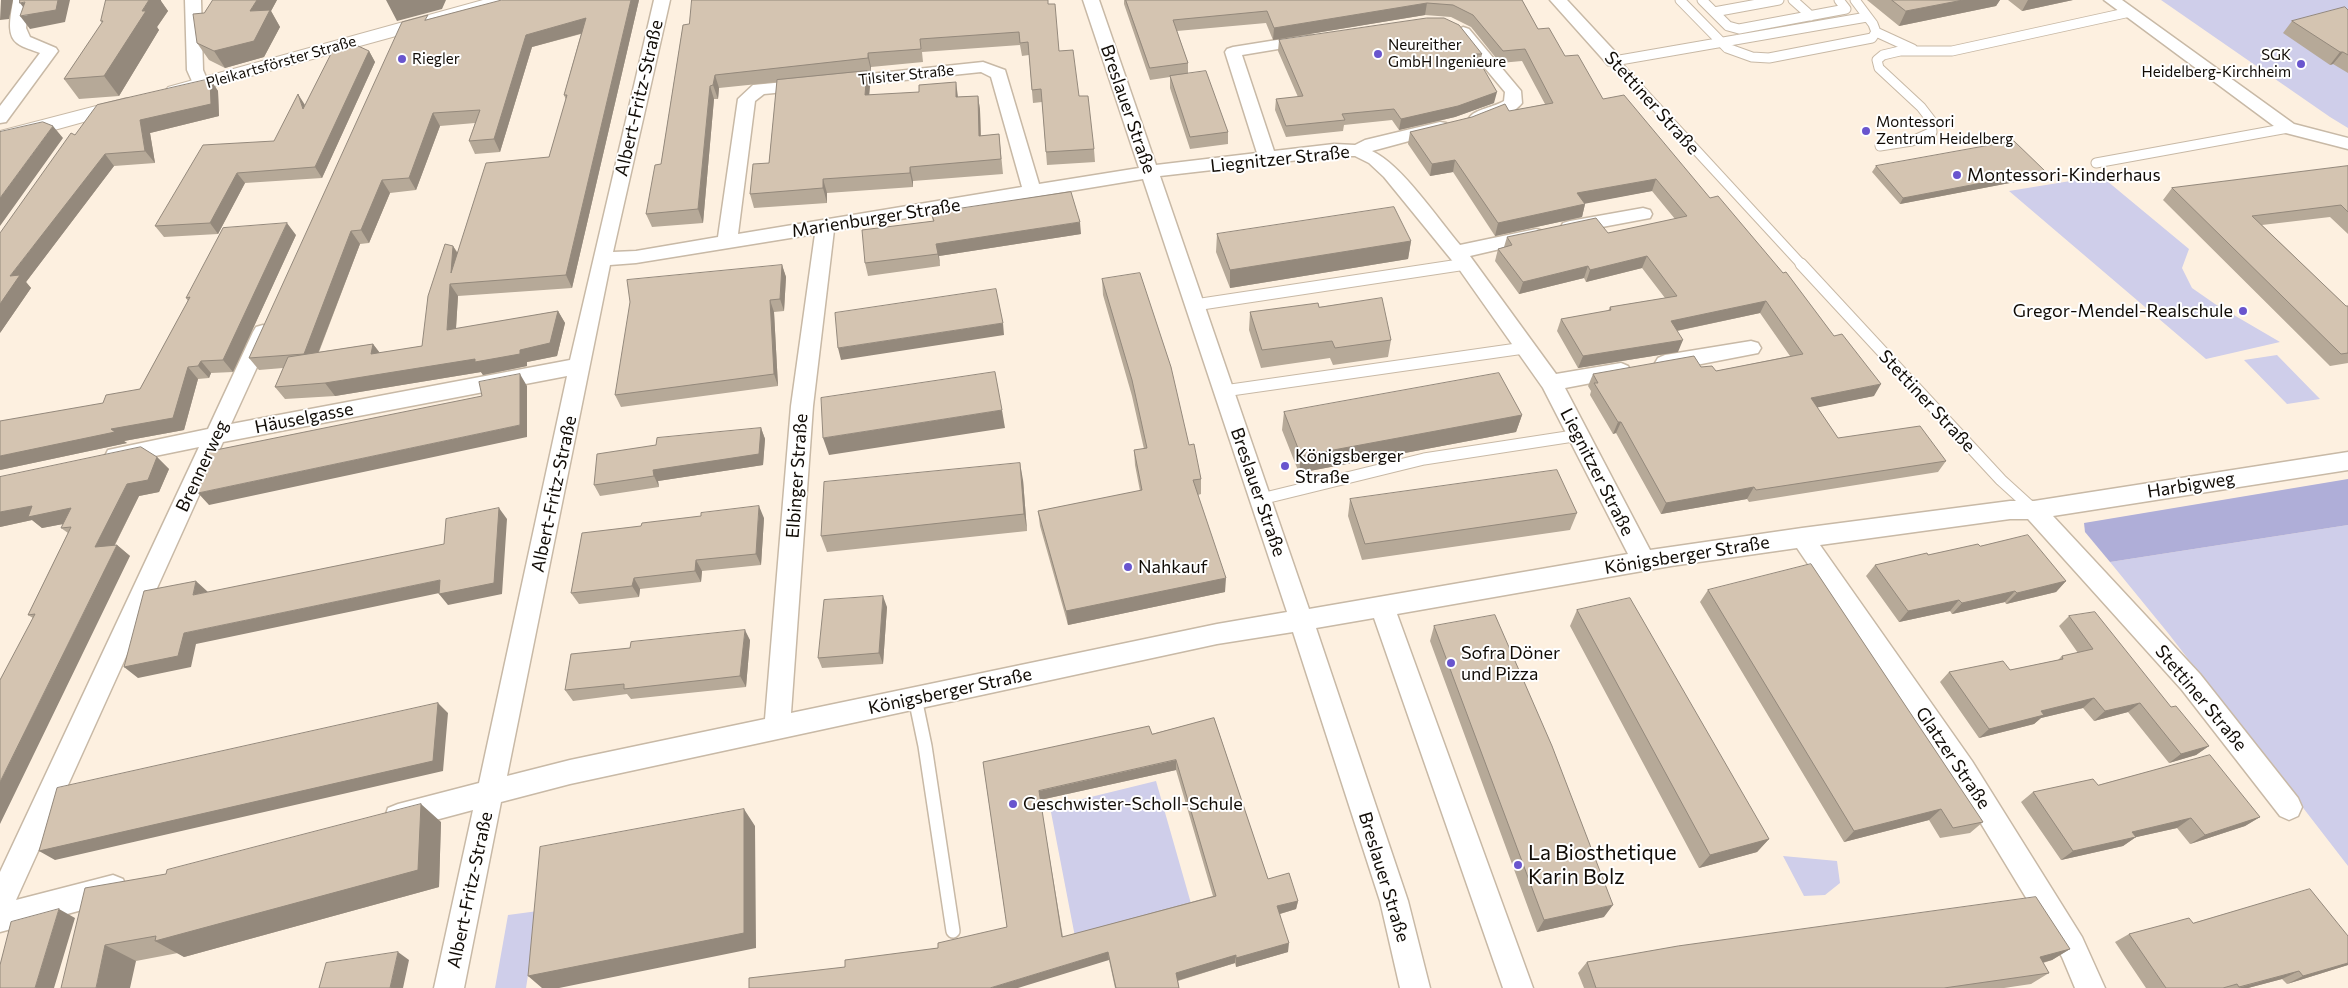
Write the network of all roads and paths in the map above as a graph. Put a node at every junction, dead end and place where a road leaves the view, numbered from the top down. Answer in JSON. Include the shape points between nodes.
{"nodes":[{"id":1,"x":21,"y":0,"type":"edge"},
{"id":2,"x":193,"y":0,"type":"edge"},
{"id":3,"x":662,"y":0,"type":"edge"},
{"id":4,"x":1091,"y":0,"type":"edge"},
{"id":5,"x":1558,"y":0,"type":"edge"},
{"id":6,"x":1680,"y":0,"type":"edge"},
{"id":7,"x":1702,"y":0,"type":"edge"},
{"id":8,"x":1747,"y":0,"type":"edge"},
{"id":9,"x":1779,"y":0,"type":"edge"},
{"id":10,"x":1793,"y":0,"type":"edge"},
{"id":11,"x":1839,"y":0,"type":"edge"},
{"id":12,"x":1855,"y":0,"type":"edge"},
{"id":13,"x":2112,"y":0,"type":"edge"},
{"id":14,"x":496,"y":1,"type":"edge"},
{"id":15,"x":1757,"y":4,"type":"junction"},
{"id":16,"x":1714,"y":12,"type":"junction"},
{"id":17,"x":2130,"y":12,"type":"junction"},
{"id":18,"x":1811,"y":16,"type":"junction"},
{"id":19,"x":1868,"y":17,"type":"junction"},
{"id":20,"x":1445,"y":22,"type":"edge"},
{"id":21,"x":401,"y":28,"type":"junction"},
{"id":22,"x":1876,"y":32,"type":"junction"},
{"id":23,"x":1329,"y":37,"type":"edge"},
{"id":24,"x":1719,"y":41,"type":"junction"},
{"id":25,"x":1919,"y":50,"type":"junction"},
{"id":26,"x":390,"y":53,"type":"edge"},
{"id":27,"x":1614,"y":61,"type":"junction"},
{"id":28,"x":201,"y":84,"type":"junction"},
{"id":29,"x":91,"y":114,"type":"junction"},
{"id":30,"x":0,"y":118,"type":"edge"},
{"id":31,"x":2288,"y":128,"type":"junction"},
{"id":32,"x":0,"y":138,"type":"edge"},
{"id":33,"x":74,"y":138,"type":"edge"},
{"id":34,"x":2348,"y":144,"type":"edge"},
{"id":35,"x":1880,"y":146,"type":"dead end"},
{"id":36,"x":1358,"y":151,"type":"junction"},
{"id":37,"x":1268,"y":159,"type":"junction"},
{"id":38,"x":2096,"y":163,"type":"dead end"},
{"id":39,"x":1149,"y":172,"type":"junction"},
{"id":40,"x":1032,"y":192,"type":"junction"},
{"id":41,"x":1643,"y":214,"type":"dead end"},
{"id":42,"x":825,"y":226,"type":"junction"},
{"id":43,"x":726,"y":242,"type":"junction"},
{"id":44,"x":1461,"y":258,"type":"junction"},
{"id":45,"x":602,"y":260,"type":"junction"},
{"id":46,"x":1195,"y":305,"type":"junction"},
{"id":47,"x":270,"y":318,"type":"edge"},
{"id":48,"x":1524,"y":348,"type":"junction"},
{"id":49,"x":1751,"y":348,"type":"dead end"},
{"id":50,"x":580,"y":366,"type":"junction"},
{"id":51,"x":1551,"y":384,"type":"junction"},
{"id":52,"x":1224,"y":391,"type":"junction"},
{"id":53,"x":217,"y":435,"type":"junction"},
{"id":54,"x":1580,"y":435,"type":"junction"},
{"id":55,"x":94,"y":461,"type":"edge"},
{"id":56,"x":2348,"y":461,"type":"edge"},
{"id":57,"x":1261,"y":499,"type":"junction"},
{"id":58,"x":2034,"y":510,"type":"junction"},
{"id":59,"x":1802,"y":537,"type":"junction"},
{"id":60,"x":1643,"y":560,"type":"junction"},
{"id":61,"x":1382,"y":606,"type":"junction"},
{"id":62,"x":1302,"y":619,"type":"junction"},
{"id":63,"x":915,"y":698,"type":"junction"},
{"id":64,"x":777,"y":726,"type":"junction"},
{"id":65,"x":491,"y":793,"type":"junction"},
{"id":66,"x":2289,"y":807,"type":"dead end"},
{"id":67,"x":376,"y":822,"type":"edge"},
{"id":68,"x":135,"y":884,"type":"edge"},
{"id":69,"x":0,"y":903,"type":"edge"},
{"id":70,"x":0,"y":918,"type":"edge"},
{"id":71,"x":953,"y":930,"type":"dead end"},
{"id":72,"x":449,"y":988,"type":"edge"},
{"id":73,"x":1415,"y":988,"type":"edge"},
{"id":74,"x":1518,"y":988,"type":"edge"},
{"id":75,"x":2090,"y":988,"type":"edge"}],
"edges":[{"from":1,"to":30,"type":"street","via":[[18,28],[23,40],[50,51]]},
{"from":2,"to":28,"type":"street","via":[[195,70]]},
{"from":3,"to":45,"type":"street","name":"Albert-Fritz-Straße"},
{"from":4,"to":39,"type":"street","name":"Breslauer Straße"},
{"from":5,"to":27,"type":"street","name":"Stettiner Straße"},
{"from":6,"to":24,"type":"lane"},
{"from":7,"to":16,"type":"lane"},
{"from":8,"to":15,"type":"lane"},
{"from":9,"to":15,"type":"lane"},
{"from":10,"to":18,"type":"lane"},
{"from":11,"to":18,"type":"lane","via":[[1846,9]]},
{"from":12,"to":19,"type":"lane"},
{"from":13,"to":17,"type":"street"},
{"from":14,"to":21,"type":"street","name":"Pleikartsförster Straße"},
{"from":15,"to":16,"type":"lane"},
{"from":16,"to":18,"type":"lane","via":[[1732,29]]},
{"from":17,"to":25,"type":"lane","via":[[1952,51],[1930,53]]},
{"from":17,"to":31,"type":"street"},
{"from":19,"to":22,"type":"lane"},
{"from":19,"to":24,"type":"lane"},
{"from":20,"to":36,"type":"street","via":[[1464,32],[1513,91],[1513,103],[1500,111],[1371,144]]},
{"from":21,"to":26,"type":"street"},
{"from":21,"to":28,"type":"street","name":"Pleikartsförster Straße"},
{"from":22,"to":24,"type":"lane","via":[[1867,40],[1769,58],[1740,54]]},
{"from":22,"to":25,"type":"lane","via":[[1902,46]]},
{"from":23,"to":37,"type":"street","via":[[1233,52]]},
{"from":24,"to":27,"type":"lane"},
{"from":25,"to":35,"type":"lane","via":[[1883,55],[1877,60],[1879,68],[1931,120],[1932,132],[1912,141]]},
{"from":27,"to":58,"type":"lane","name":"Stettiner Straße","via":[[1995,473]]},
{"from":28,"to":29,"type":"street","name":"Pleikartsförster Straße"},
{"from":29,"to":32,"type":"street","name":"Pleikartsförster Straße"},
{"from":29,"to":33,"type":"street"},
{"from":31,"to":34,"type":"street"},
{"from":31,"to":38,"type":"lane"},
{"from":36,"to":37,"type":"street","name":"Liegnitzer Straße","via":[[1334,150]]},
{"from":36,"to":44,"type":"street","name":"Liegnitzer Straße","via":[[1375,159],[1390,173]]},
{"from":37,"to":39,"type":"street","name":"Liegnitzer Straße"},
{"from":39,"to":40,"type":"street","name":"Marienburger Straße"},
{"from":39,"to":46,"type":"street","name":"Breslauer Straße"},
{"from":40,"to":42,"type":"street","name":"Marienburger Straße"},
{"from":40,"to":43,"type":"street","name":"Tilsiter Straße","via":[[999,74],[983,67],[759,90],[747,99]]},
{"from":41,"to":44,"type":"street","via":[[1625,215]]},
{"from":42,"to":43,"type":"street","name":"Marienburger Straße"},
{"from":42,"to":64,"type":"street","name":"Elbinger Straße","via":[[802,406]]},
{"from":43,"to":45,"type":"street","name":"Marienburger Straße"},
{"from":44,"to":46,"type":"lane"},
{"from":44,"to":48,"type":"street","name":"Liegnitzer Straße"},
{"from":45,"to":50,"type":"street","name":"Albert-Fritz-Straße"},
{"from":46,"to":52,"type":"street","name":"Breslauer Straße"},
{"from":47,"to":53,"type":"street","name":"Brennerweg"},
{"from":48,"to":51,"type":"street","name":"Liegnitzer Straße"},
{"from":48,"to":52,"type":"lane"},
{"from":49,"to":51,"type":"street","name":"Liegnitzer Straße"},
{"from":50,"to":53,"type":"street","name":"Häuselgasse"},
{"from":50,"to":65,"type":"street","name":"Albert-Fritz-Straße"},
{"from":51,"to":54,"type":"street","name":"Liegnitzer Straße"},
{"from":52,"to":57,"type":"street","name":"Breslauer Straße"},
{"from":53,"to":55,"type":"street","name":"Häuselgasse"},
{"from":53,"to":69,"type":"street","name":"Brennerweg"},
{"from":54,"to":57,"type":"lane","via":[[1424,459]]},
{"from":54,"to":60,"type":"street","name":"Liegnitzer Straße"},
{"from":56,"to":58,"type":"street","name":"Harbigweg"},
{"from":57,"to":62,"type":"street","name":"Breslauer Straße"},
{"from":58,"to":59,"type":"street","name":"Königsberger Straße","via":[[2010,510]]},
{"from":58,"to":66,"type":"street","name":"Stettiner Straße","via":[[2191,682]]},
{"from":59,"to":60,"type":"street","name":"Königsberger Straße"},
{"from":59,"to":75,"type":"street","name":"Glatzer Straße","via":[[1963,770],[2072,947]]},
{"from":60,"to":61,"type":"street","name":"Königsberger Straße"},
{"from":61,"to":62,"type":"street","name":"Königsberger Straße"},
{"from":61,"to":74,"type":"street"},
{"from":62,"to":63,"type":"street","name":"Königsberger Straße"},
{"from":62,"to":73,"type":"street","name":"Breslauer Straße","via":[[1394,901]]},
{"from":63,"to":64,"type":"street","name":"Königsberger Straße"},
{"from":63,"to":71,"type":"lane"},
{"from":64,"to":65,"type":"street","name":"Königsberger Straße"},
{"from":65,"to":67,"type":"street","name":"Königsberger Straße"},
{"from":65,"to":72,"type":"street","name":"Albert-Fritz-Straße"},
{"from":68,"to":70,"type":"street"}]}
